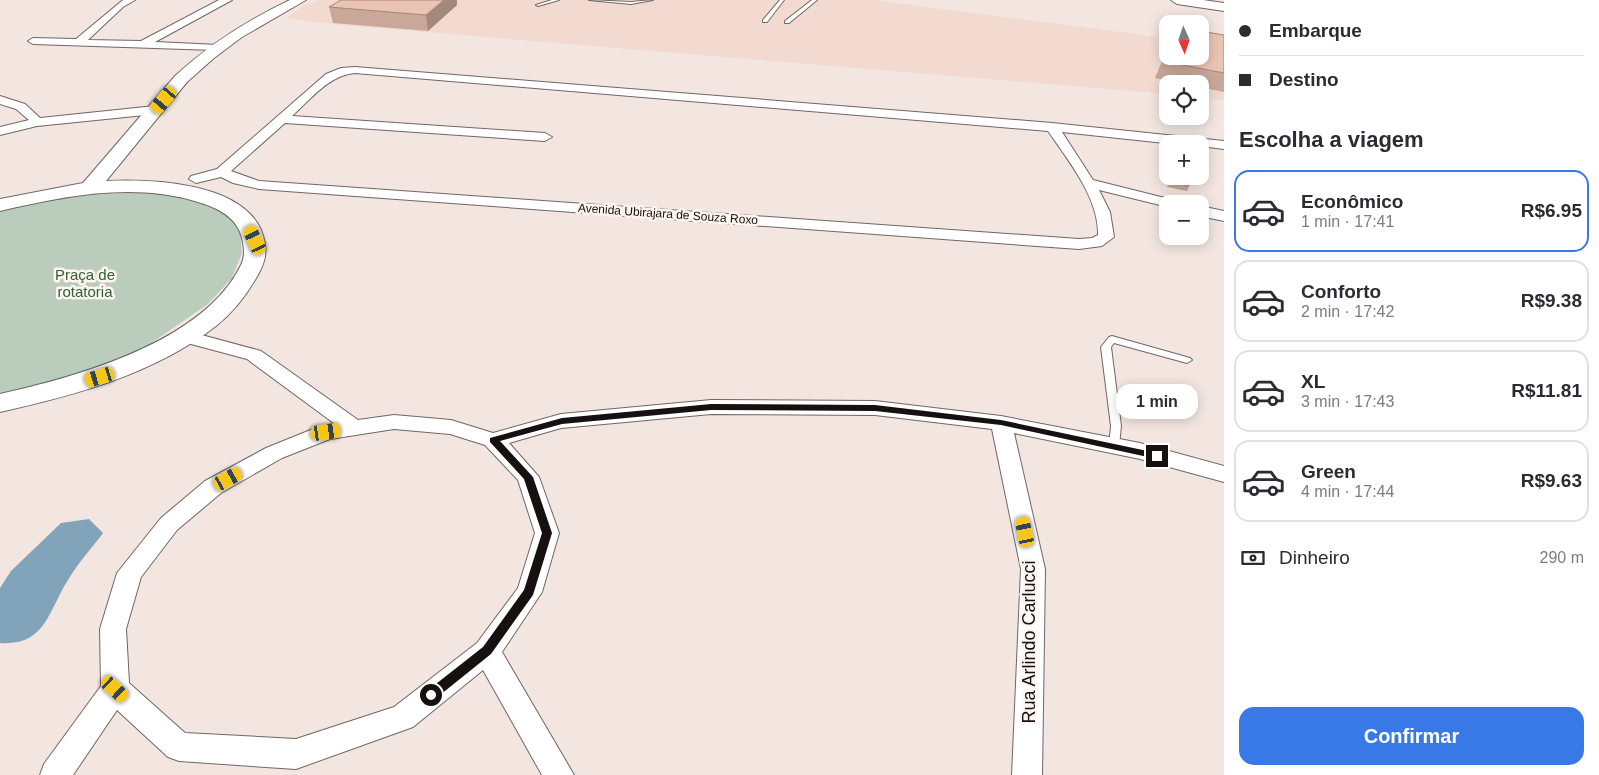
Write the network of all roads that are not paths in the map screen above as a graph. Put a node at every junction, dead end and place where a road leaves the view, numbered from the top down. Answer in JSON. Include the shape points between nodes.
{"nodes":[{"id":1,"x":130,"y":0,"type":"edge"},
{"id":2,"x":227,"y":0,"type":"edge"},
{"id":3,"x":300,"y":0,"type":"edge"},
{"id":4,"x":556,"y":0,"type":"edge"},
{"id":5,"x":591,"y":0,"type":"edge"},
{"id":6,"x":651,"y":0,"type":"edge"},
{"id":7,"x":782,"y":0,"type":"edge"},
{"id":8,"x":815,"y":0,"type":"edge"},
{"id":9,"x":1177,"y":0,"type":"edge"},
{"id":10,"x":538,"y":5,"type":"dead end"},
{"id":11,"x":1224,"y":8,"type":"edge"},
{"id":12,"x":765,"y":21,"type":"dead end"},
{"id":13,"x":787,"y":22,"type":"dead end"},
{"id":14,"x":33,"y":41,"type":"dead end"},
{"id":15,"x":78,"y":42,"type":"junction"},
{"id":16,"x":142,"y":44,"type":"junction"},
{"id":17,"x":215,"y":48,"type":"junction"},
{"id":18,"x":0,"y":100,"type":"edge"},
{"id":19,"x":155,"y":110,"type":"junction"},
{"id":20,"x":280,"y":118,"type":"junction"},
{"id":21,"x":37,"y":122,"type":"junction"},
{"id":22,"x":1052,"y":126,"type":"junction"},
{"id":23,"x":0,"y":131,"type":"edge"},
{"id":24,"x":545,"y":137,"type":"dead end"},
{"id":25,"x":1224,"y":145,"type":"edge"},
{"id":26,"x":222,"y":172,"type":"junction"},
{"id":27,"x":196,"y":179,"type":"dead end"},
{"id":28,"x":1089,"y":183,"type":"junction"},
{"id":29,"x":90,"y":188,"type":"junction"},
{"id":30,"x":1159,"y":201,"type":"edge"},
{"id":31,"x":0,"y":205,"type":"edge"},
{"id":32,"x":1209,"y":213,"type":"edge"},
{"id":33,"x":1224,"y":216,"type":"edge"},
{"id":34,"x":183,"y":336,"type":"junction"},
{"id":35,"x":1187,"y":360,"type":"dead end"},
{"id":36,"x":0,"y":403,"type":"edge"},
{"id":37,"x":1001,"y":423,"type":"junction"},
{"id":38,"x":355,"y":428,"type":"junction"},
{"id":39,"x":494,"y":440,"type":"junction"},
{"id":40,"x":1114,"y":446,"type":"junction"},
{"id":41,"x":1224,"y":474,"type":"edge"},
{"id":42,"x":487,"y":651,"type":"junction"},
{"id":43,"x":115,"y":689,"type":"junction"},
{"id":44,"x":55,"y":775,"type":"edge"},
{"id":45,"x":559,"y":775,"type":"edge"},
{"id":46,"x":1027,"y":775,"type":"edge"}],
"edges":[{"from":1,"to":15,"type":"street"},
{"from":2,"to":16,"type":"street"},
{"from":3,"to":17,"type":"main road","via":[[256,21]]},
{"from":4,"to":10,"type":"lane"},
{"from":5,"to":6,"type":"lane","via":[[632,3]]},
{"from":7,"to":12,"type":"lane"},
{"from":8,"to":13,"type":"lane"},
{"from":9,"to":11,"type":"main road"},
{"from":14,"to":15,"type":"street"},
{"from":15,"to":16,"type":"street"},
{"from":16,"to":17,"type":"street"},
{"from":17,"to":19,"type":"main road","via":[[181,79]]},
{"from":18,"to":21,"type":"street","via":[[20,105]]},
{"from":19,"to":21,"type":"street"},
{"from":19,"to":29,"type":"main road"},
{"from":20,"to":22,"type":"street","via":[[330,76],[356,70]]},
{"from":20,"to":24,"type":"street"},
{"from":20,"to":26,"type":"street"},
{"from":21,"to":23,"type":"street"},
{"from":22,"to":25,"type":"street"},
{"from":22,"to":28,"type":"street"},
{"from":26,"to":27,"type":"street"},
{"from":26,"to":28,"type":"street","name":"Avenida Ubirajara de Souza Roxo","via":[[259,185],[1080,244],[1106,237],[1108,229]]},
{"from":28,"to":30,"type":"street"},
{"from":29,"to":31,"type":"main road"},
{"from":29,"to":34,"type":"main road","via":[[159,187],[195,193],[225,204],[245,220],[255,240],[252,265],[236,292],[205,322]]},
{"from":32,"to":33,"type":"street"},
{"from":34,"to":36,"type":"main road","via":[[100,377]]},
{"from":34,"to":38,"type":"street","via":[[254,355]]},
{"from":35,"to":40,"type":"lane","via":[[1112,339],[1106,347],[1116,426]]},
{"from":37,"to":39,"type":"street","via":[[875,408],[711,407],[562,421]]},
{"from":37,"to":40,"type":"street"},
{"from":37,"to":46,"type":"street","name":"Rua Arlindo Carlucci","via":[[1033,569]]},
{"from":38,"to":39,"type":"street","via":[[394,422],[451,427]]},
{"from":38,"to":43,"type":"street","via":[[326,432],[274,453],[213,487],[169,524],[130,573],[113,629]]},
{"from":39,"to":42,"type":"street","via":[[528,477],[547,533],[529,592]]},
{"from":40,"to":41,"type":"street"},
{"from":42,"to":43,"type":"street","via":[[403,717],[296,754],[179,747]]},
{"from":42,"to":45,"type":"street"},
{"from":43,"to":44,"type":"street"}]}
